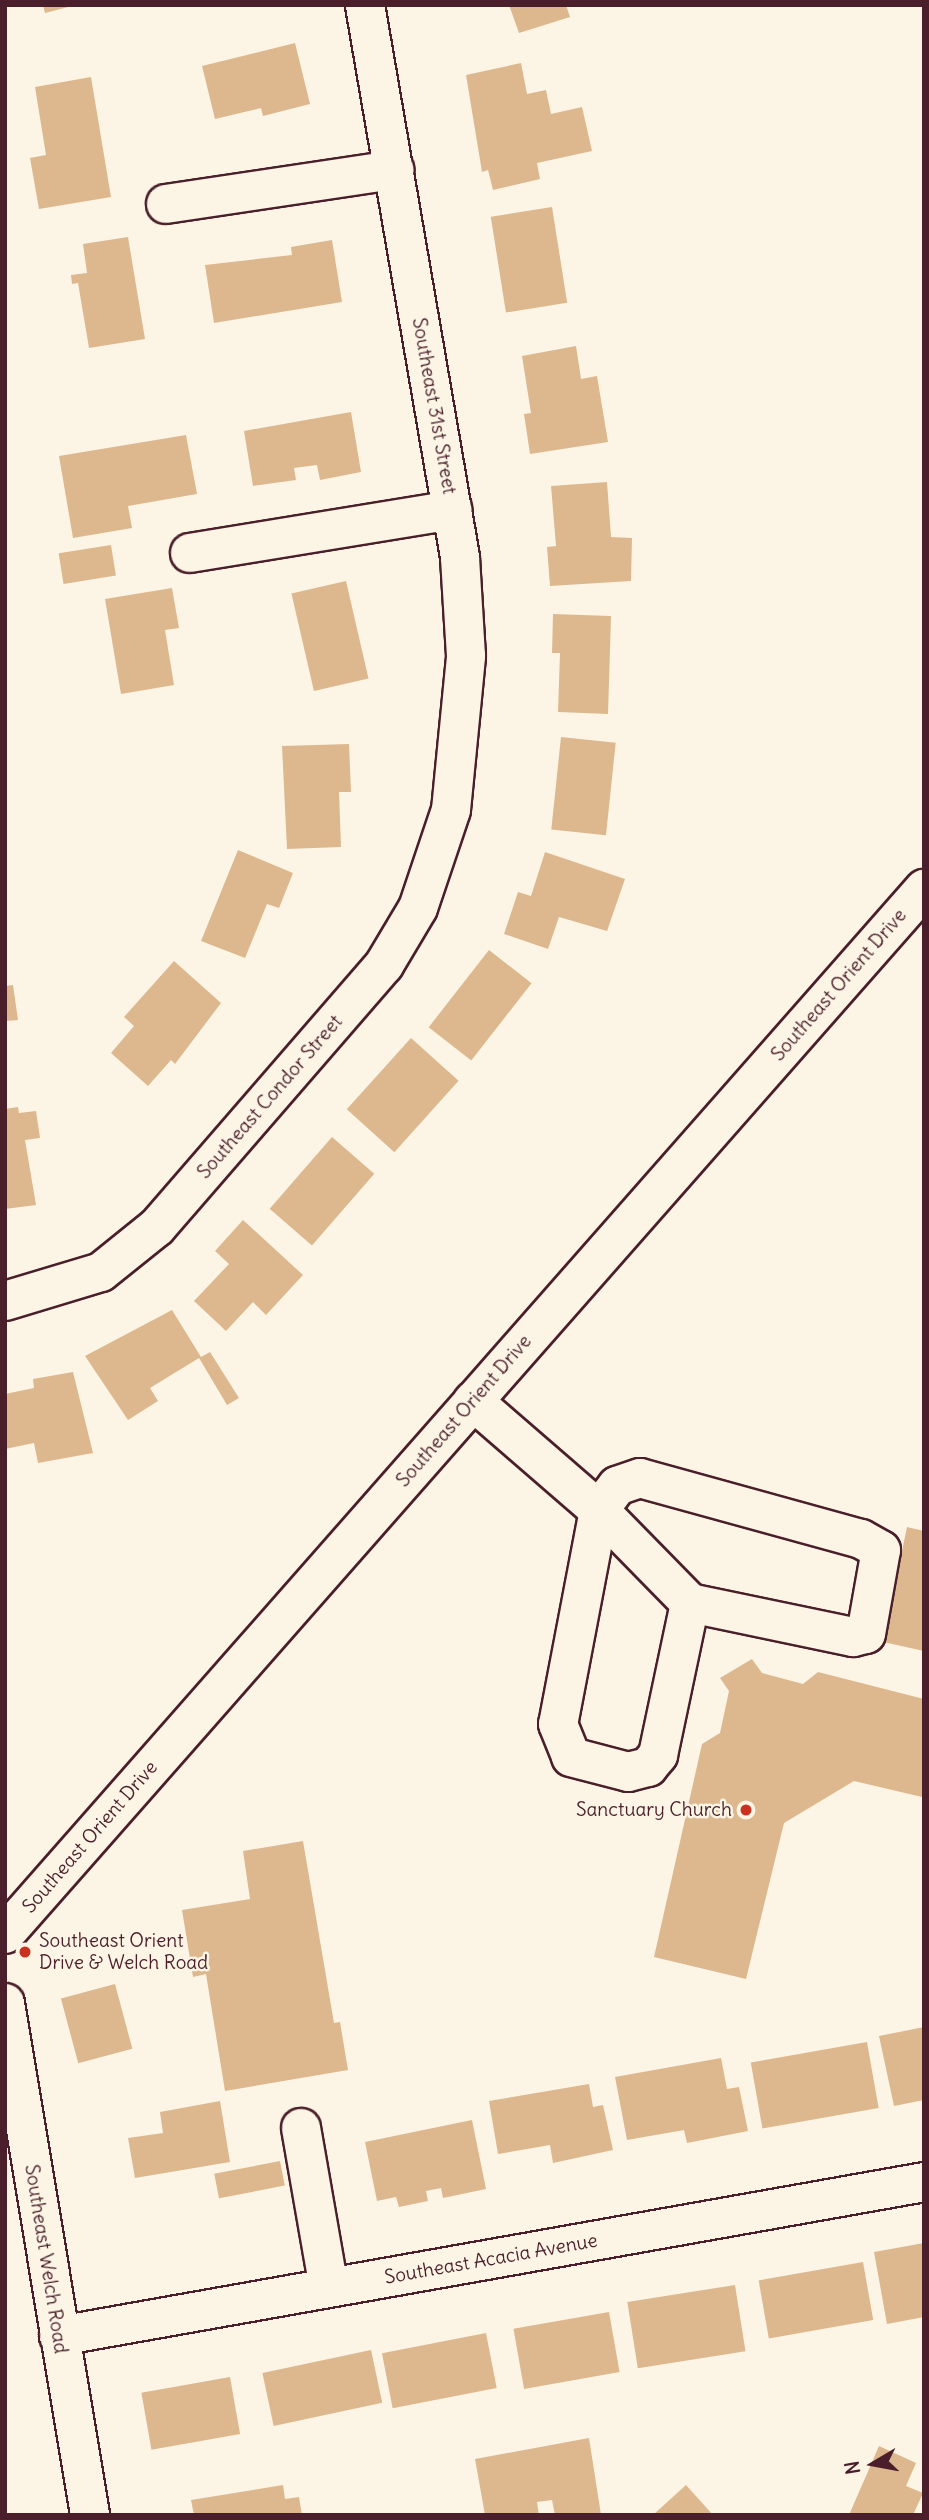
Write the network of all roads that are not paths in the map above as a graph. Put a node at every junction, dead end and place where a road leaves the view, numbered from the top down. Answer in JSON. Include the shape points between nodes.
{"nodes":[{"id":1,"x":365,"y":5,"type":"edge"},
{"id":2,"x":394,"y":170,"type":"junction"},
{"id":3,"x":166,"y":204,"type":"dead end"},
{"id":4,"x":452,"y":510,"type":"junction"},
{"id":5,"x":190,"y":553,"type":"dead end"},
{"id":6,"x":451,"y":810,"type":"joint"},
{"id":7,"x":924,"y":889,"type":"edge"},
{"id":8,"x":5,"y":1301,"type":"edge"},
{"id":9,"x":473,"y":1401,"type":"junction"},
{"id":10,"x":599,"y":1510,"type":"junction"},
{"id":11,"x":690,"y":1603,"type":"junction"},
{"id":12,"x":5,"y":1934,"type":"edge"},
{"id":13,"x":5,"y":2003,"type":"edge"},
{"id":14,"x":301,"y":2128,"type":"dead end"},
{"id":15,"x":924,"y":2182,"type":"edge"},
{"id":16,"x":329,"y":2288,"type":"junction"},
{"id":17,"x":59,"y":2336,"type":"junction"},
{"id":18,"x":90,"y":2515,"type":"edge"}],
"edges":[{"from":1,"to":2,"type":"street","name":"Southeast 31st Street"},
{"from":2,"to":3,"type":"street"},
{"from":2,"to":4,"type":"street","name":"Southeast 31st Street"},
{"from":4,"to":5,"type":"street"},
{"from":4,"to":6,"type":"street","name":"Southeast 31st Street","via":[[466,656]]},
{"from":6,"to":8,"type":"street","name":"Southeast Condor Street","via":[[418,908],[384,965],[157,1227],[101,1272]]},
{"from":7,"to":9,"type":"street","name":"Southeast Orient Drive"},
{"from":9,"to":10,"type":"street"},
{"from":9,"to":12,"type":"street","name":"Southeast Orient Drive"},
{"from":10,"to":11,"type":"street"},
{"from":10,"to":11,"type":"street","via":[[558,1724],[570,1757],[628,1772],[648,1767],[658,1755]]},
{"from":10,"to":11,"type":"street","via":[[617,1486],[640,1478],[861,1539],[881,1550],[866,1634],[853,1637]]},
{"from":13,"to":17,"type":"street","name":"Southeast Welch Road"},
{"from":14,"to":16,"type":"street"},
{"from":15,"to":16,"type":"street","name":"Southeast Acacia Avenue"},
{"from":16,"to":17,"type":"street","name":"Southeast Acacia Avenue"},
{"from":17,"to":18,"type":"street","name":"Southeast Welch Road"}]}
